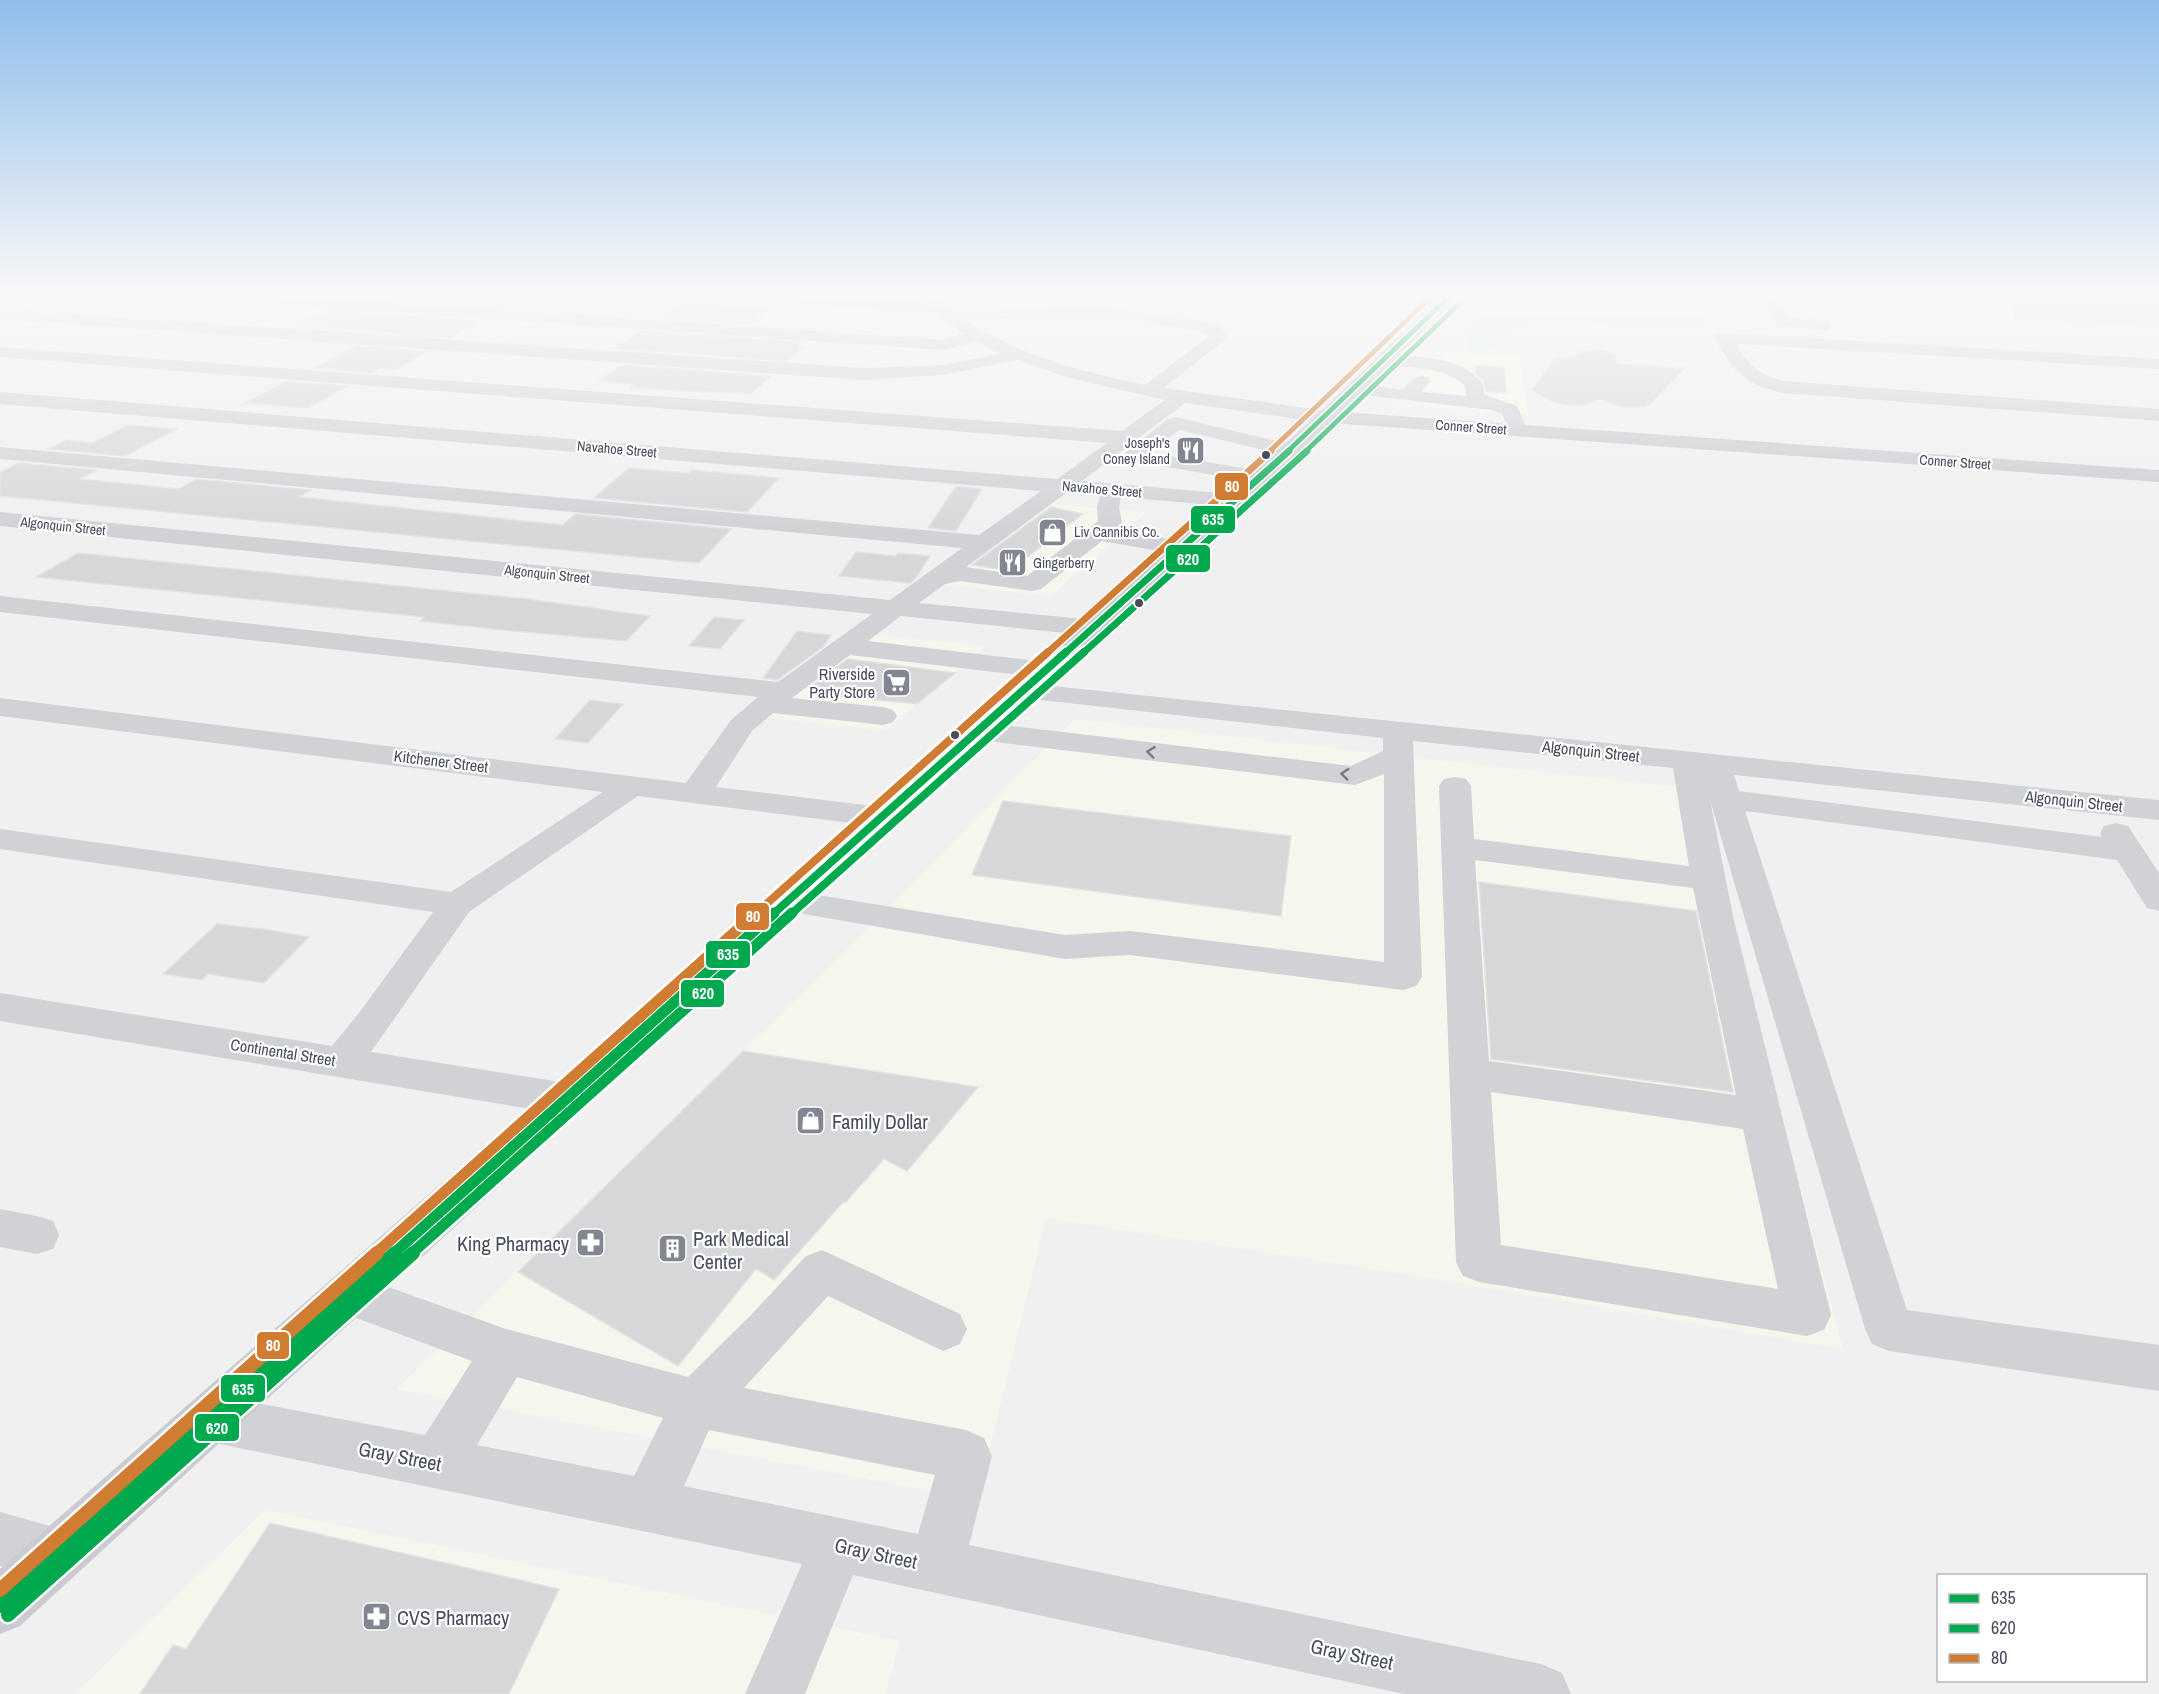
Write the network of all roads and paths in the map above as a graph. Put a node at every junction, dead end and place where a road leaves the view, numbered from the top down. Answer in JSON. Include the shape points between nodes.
{"nodes":[{"id":1,"x":302,"y":375,"type":"edge"},
{"id":2,"x":1086,"y":375,"type":"edge"},
{"id":3,"x":1169,"y":375,"type":"edge"},
{"id":4,"x":1369,"y":375,"type":"edge"},
{"id":5,"x":1427,"y":375,"type":"edge"},
{"id":6,"x":1465,"y":375,"type":"edge"},
{"id":7,"x":1747,"y":375,"type":"edge"},
{"id":8,"x":1355,"y":389,"type":"junction"},
{"id":9,"x":1150,"y":390,"type":"junction"},
{"id":10,"x":1183,"y":396,"type":"junction"},
{"id":11,"x":1407,"y":396,"type":"junction"},
{"id":12,"x":0,"y":398,"type":"edge"},
{"id":13,"x":1428,"y":398,"type":"junction"},
{"id":14,"x":1502,"y":405,"type":"junction"},
{"id":15,"x":2159,"y":415,"type":"edge"},
{"id":16,"x":1326,"y":417,"type":"junction"},
{"id":17,"x":1423,"y":424,"type":"junction"},
{"id":18,"x":1518,"y":430,"type":"junction"},
{"id":19,"x":1127,"y":438,"type":"junction"},
{"id":20,"x":1290,"y":450,"type":"junction"},
{"id":21,"x":0,"y":453,"type":"edge"},
{"id":22,"x":2159,"y":476,"type":"edge"},
{"id":23,"x":1260,"y":477,"type":"junction"},
{"id":24,"x":1063,"y":486,"type":"junction"},
{"id":25,"x":1112,"y":490,"type":"junction"},
{"id":26,"x":1235,"y":500,"type":"junction"},
{"id":27,"x":0,"y":519,"type":"edge"},
{"id":28,"x":1097,"y":533,"type":"junction"},
{"id":29,"x":986,"y":543,"type":"junction"},
{"id":30,"x":1182,"y":548,"type":"junction"},
{"id":31,"x":940,"y":577,"type":"junction"},
{"id":32,"x":1032,"y":584,"type":"junction"},
{"id":33,"x":0,"y":604,"type":"edge"},
{"id":34,"x":898,"y":608,"type":"junction"},
{"id":35,"x":995,"y":618,"type":"junction"},
{"id":36,"x":1094,"y":628,"type":"junction"},
{"id":37,"x":843,"y":646,"type":"junction"},
{"id":38,"x":1046,"y":670,"type":"junction"},
{"id":39,"x":1023,"y":691,"type":"junction"},
{"id":40,"x":775,"y":698,"type":"junction"},
{"id":41,"x":0,"y":706,"type":"edge"},
{"id":42,"x":883,"y":716,"type":"dead end"},
{"id":43,"x":978,"y":731,"type":"junction"},
{"id":44,"x":1398,"y":743,"type":"junction"},
{"id":45,"x":1709,"y":774,"type":"junction"},
{"id":46,"x":634,"y":785,"type":"junction"},
{"id":47,"x":1455,"y":786,"type":"dead end"},
{"id":48,"x":695,"y":793,"type":"junction"},
{"id":49,"x":2098,"y":804,"type":"junction"},
{"id":50,"x":2159,"y":810,"type":"edge"},
{"id":51,"x":882,"y":817,"type":"junction"},
{"id":52,"x":0,"y":839,"type":"edge"},
{"id":53,"x":1458,"y":847,"type":"junction"},
{"id":54,"x":2128,"y":852,"type":"junction"},
{"id":55,"x":1708,"y":879,"type":"junction"},
{"id":56,"x":2158,"y":899,"type":"edge"},
{"id":57,"x":787,"y":901,"type":"junction"},
{"id":58,"x":457,"y":904,"type":"junction"},
{"id":59,"x":0,"y":1006,"type":"edge"},
{"id":60,"x":341,"y":1062,"type":"junction"},
{"id":61,"x":1469,"y":1074,"type":"junction"},
{"id":62,"x":567,"y":1099,"type":"junction"},
{"id":63,"x":1761,"y":1115,"type":"junction"},
{"id":64,"x":349,"y":1294,"type":"junction"},
{"id":65,"x":943,"y":1329,"type":"dead end"},
{"id":66,"x":506,"y":1351,"type":"junction"},
{"id":67,"x":2159,"y":1368,"type":"edge"},
{"id":68,"x":696,"y":1403,"type":"junction"},
{"id":69,"x":210,"y":1418,"type":"junction"},
{"id":70,"x":437,"y":1463,"type":"junction"},
{"id":71,"x":648,"y":1505,"type":"junction"},
{"id":72,"x":0,"y":1539,"type":"edge"},
{"id":73,"x":838,"y":1545,"type":"junction"},
{"id":74,"x":57,"y":1555,"type":"junction"},
{"id":75,"x":936,"y":1566,"type":"junction"},
{"id":76,"x":0,"y":1606,"type":"edge"},
{"id":77,"x":776,"y":1694,"type":"edge"},
{"id":78,"x":1541,"y":1694,"type":"edge"}],
"edges":[{"from":1,"to":19,"type":"street"},
{"from":2,"to":9,"type":"street","name":"Conner Street"},
{"from":3,"to":9,"type":"street"},
{"from":4,"to":8,"type":"main road"},
{"from":5,"to":11,"type":"street"},
{"from":6,"to":14,"type":"street","via":[[1474,385],[1477,399]]},
{"from":7,"to":15,"type":"street","via":[[1782,387]]},
{"from":8,"to":11,"type":"street"},
{"from":8,"to":16,"type":"main road"},
{"from":9,"to":10,"type":"street","name":"Conner Street"},
{"from":10,"to":16,"type":"street","name":"Conner Street"},
{"from":10,"to":19,"type":"street"},
{"from":11,"to":13,"type":"street"},
{"from":12,"to":24,"type":"street","name":"Navahoe Street"},
{"from":13,"to":14,"type":"street"},
{"from":13,"to":17,"type":"street"},
{"from":14,"to":18,"type":"street","via":[[1510,410]]},
{"from":16,"to":17,"type":"main road","name":"Conner Street"},
{"from":16,"to":20,"type":"main road"},
{"from":17,"to":18,"type":"main road","name":"Conner Street"},
{"from":18,"to":22,"type":"main road","name":"Conner Street"},
{"from":19,"to":24,"type":"street"},
{"from":20,"to":23,"type":"main road"},
{"from":20,"to":23,"type":"street","via":[[1175,423],[1133,456]]},
{"from":21,"to":29,"type":"street"},
{"from":23,"to":26,"type":"main road"},
{"from":24,"to":25,"type":"street","name":"Navahoe Street"},
{"from":24,"to":29,"type":"street"},
{"from":25,"to":26,"type":"street","name":"Navahoe Street"},
{"from":25,"to":28,"type":"street","via":[[1110,523]]},
{"from":26,"to":30,"type":"main road"},
{"from":27,"to":34,"type":"street","name":"Algonquin Street"},
{"from":28,"to":30,"type":"street"},
{"from":28,"to":32,"type":"street"},
{"from":29,"to":31,"type":"street"},
{"from":30,"to":36,"type":"main road"},
{"from":31,"to":32,"type":"street","via":[[960,574]]},
{"from":31,"to":34,"type":"street"},
{"from":32,"to":35,"type":"street"},
{"from":33,"to":40,"type":"street"},
{"from":34,"to":35,"type":"street","name":"Algonquin Street"},
{"from":34,"to":37,"type":"street"},
{"from":35,"to":36,"type":"street","name":"Algonquin Street"},
{"from":36,"to":38,"type":"main road"},
{"from":37,"to":38,"type":"street"},
{"from":37,"to":40,"type":"street"},
{"from":38,"to":39,"type":"main road"},
{"from":39,"to":43,"type":"main road"},
{"from":39,"to":44,"type":"street","name":"Algonquin Street"},
{"from":40,"to":42,"type":"street"},
{"from":40,"to":48,"type":"street","via":[[741,726]]},
{"from":41,"to":46,"type":"street","name":"Kitchener Street"},
{"from":44,"to":43,"type":"street","one_way":true,"via":[[1355,776]]},
{"from":43,"to":51,"type":"main road"},
{"from":44,"to":45,"type":"street","name":"Algonquin Street"},
{"from":44,"to":57,"type":"street","via":[[1403,977],[1130,943],[1065,947]]},
{"from":45,"to":49,"type":"street","name":"Algonquin Street"},
{"from":45,"to":54,"type":"street"},
{"from":45,"to":55,"type":"street"},
{"from":45,"to":67,"type":"street","via":[[1889,1329]]},
{"from":46,"to":48,"type":"street","name":"Kitchener Street"},
{"from":46,"to":58,"type":"street"},
{"from":47,"to":53,"type":"street"},
{"from":48,"to":51,"type":"street","name":"Kitchener Street"},
{"from":49,"to":50,"type":"street","name":"Algonquin Street"},
{"from":49,"to":54,"type":"street"},
{"from":51,"to":57,"type":"main road"},
{"from":52,"to":58,"type":"street"},
{"from":53,"to":55,"type":"street"},
{"from":53,"to":61,"type":"street"},
{"from":54,"to":56,"type":"street"},
{"from":55,"to":63,"type":"street"},
{"from":57,"to":62,"type":"main road"},
{"from":58,"to":60,"type":"street"},
{"from":59,"to":60,"type":"street","name":"Continental Street"},
{"from":60,"to":62,"type":"street","name":"Continental Street"},
{"from":61,"to":63,"type":"street"},
{"from":61,"to":63,"type":"street","via":[[1479,1262],[1807,1315]]},
{"from":62,"to":64,"type":"main road"},
{"from":64,"to":66,"type":"street"},
{"from":64,"to":69,"type":"main road"},
{"from":65,"to":68,"type":"street","via":[[822,1270]]},
{"from":66,"to":68,"type":"street"},
{"from":66,"to":70,"type":"street"},
{"from":68,"to":71,"type":"street"},
{"from":68,"to":75,"type":"street","via":[[966,1456]]},
{"from":69,"to":70,"type":"street","name":"Gray Street"},
{"from":69,"to":74,"type":"main road"},
{"from":70,"to":71,"type":"street","name":"Gray Street"},
{"from":71,"to":73,"type":"street","name":"Gray Street"},
{"from":72,"to":74,"type":"street"},
{"from":73,"to":75,"type":"street","name":"Gray Street"},
{"from":73,"to":77,"type":"street"},
{"from":74,"to":76,"type":"main road"},
{"from":75,"to":78,"type":"street","name":"Gray Street"}]}
